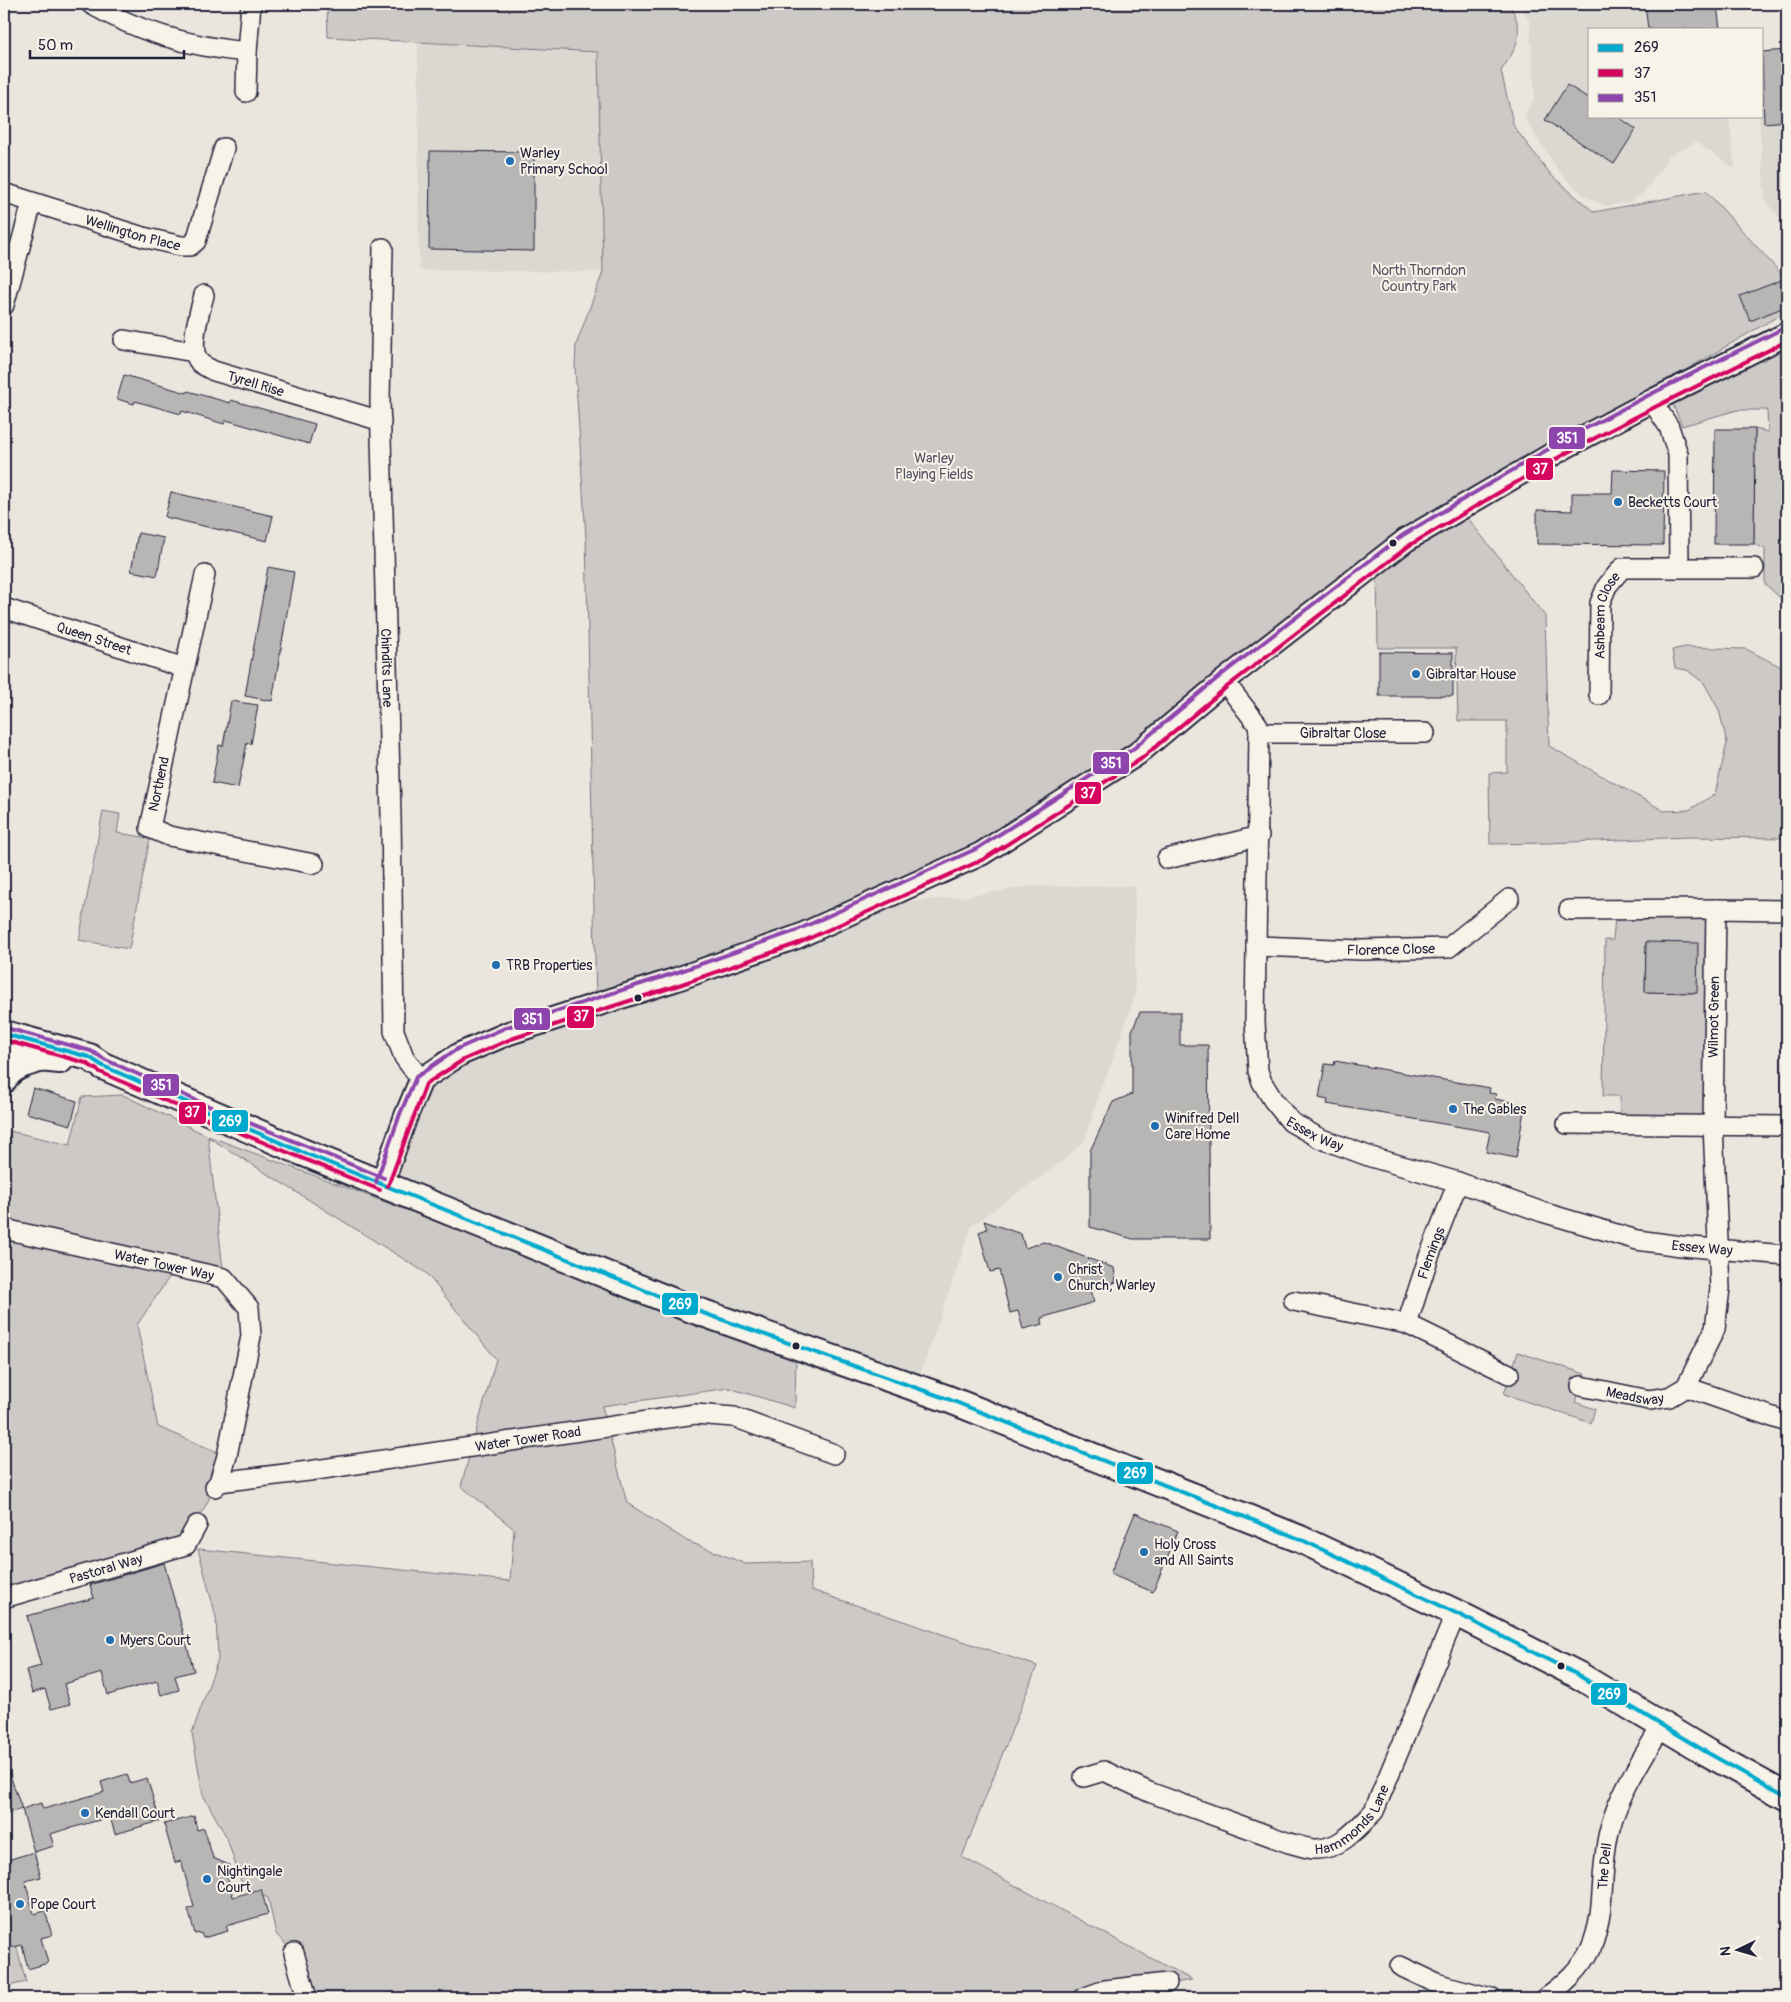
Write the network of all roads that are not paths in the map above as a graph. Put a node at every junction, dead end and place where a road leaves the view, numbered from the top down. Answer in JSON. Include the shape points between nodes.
{"nodes":[{"id":1,"x":91,"y":4,"type":"edge"},
{"id":2,"x":251,"y":4,"type":"edge"},
{"id":3,"x":247,"y":52,"type":"junction"},
{"id":4,"x":246,"y":92,"type":"dead end"},
{"id":5,"x":224,"y":148,"type":"dead end"},
{"id":6,"x":4,"y":193,"type":"edge"},
{"id":7,"x":32,"y":202,"type":"junction"},
{"id":8,"x":383,"y":248,"type":"dead end"},
{"id":9,"x":204,"y":295,"type":"dead end"},
{"id":10,"x":4,"y":304,"type":"edge"},
{"id":11,"x":1787,"y":334,"type":"edge"},
{"id":12,"x":124,"y":340,"type":"dead end"},
{"id":13,"x":194,"y":352,"type":"junction"},
{"id":14,"x":1652,"y":400,"type":"junction"},
{"id":15,"x":381,"y":421,"type":"junction"},
{"id":16,"x":1679,"y":567,"type":"junction"},
{"id":17,"x":1754,"y":568,"type":"dead end"},
{"id":18,"x":205,"y":575,"type":"dead end"},
{"id":19,"x":4,"y":608,"type":"edge"},
{"id":20,"x":184,"y":668,"type":"junction"},
{"id":21,"x":1224,"y":681,"type":"junction"},
{"id":22,"x":1598,"y":695,"type":"dead end"},
{"id":23,"x":1259,"y":733,"type":"junction"},
{"id":24,"x":1425,"y":733,"type":"dead end"},
{"id":25,"x":1259,"y":836,"type":"junction"},
{"id":26,"x":1167,"y":859,"type":"dead end"},
{"id":27,"x":314,"y":864,"type":"dead end"},
{"id":28,"x":1509,"y":899,"type":"dead end"},
{"id":29,"x":1716,"y":909,"type":"junction"},
{"id":30,"x":1569,"y":910,"type":"dead end"},
{"id":31,"x":1787,"y":910,"type":"edge"},
{"id":32,"x":1256,"y":946,"type":"junction"},
{"id":33,"x":4,"y":1054,"type":"edge"},
{"id":34,"x":103,"y":1066,"type":"junction"},
{"id":35,"x":421,"y":1080,"type":"junction"},
{"id":36,"x":1567,"y":1124,"type":"dead end"},
{"id":37,"x":1714,"y":1126,"type":"junction"},
{"id":38,"x":1787,"y":1126,"type":"edge"},
{"id":39,"x":1458,"y":1182,"type":"junction"},
{"id":40,"x":382,"y":1184,"type":"junction"},
{"id":41,"x":4,"y":1228,"type":"edge"},
{"id":42,"x":1720,"y":1250,"type":"junction"},
{"id":43,"x":1787,"y":1255,"type":"edge"},
{"id":44,"x":1294,"y":1300,"type":"dead end"},
{"id":45,"x":1407,"y":1324,"type":"junction"},
{"id":46,"x":1509,"y":1374,"type":"dead end"},
{"id":47,"x":1581,"y":1386,"type":"dead end"},
{"id":48,"x":1686,"y":1387,"type":"junction"},
{"id":49,"x":1787,"y":1422,"type":"edge"},
{"id":50,"x":834,"y":1454,"type":"dead end"},
{"id":51,"x":217,"y":1484,"type":"joint"},
{"id":52,"x":197,"y":1525,"type":"dead end"},
{"id":53,"x":4,"y":1598,"type":"edge"},
{"id":54,"x":1456,"y":1613,"type":"junction"},
{"id":55,"x":1662,"y":1725,"type":"junction"},
{"id":56,"x":1084,"y":1777,"type":"dead end"},
{"id":57,"x":1787,"y":1797,"type":"edge"},
{"id":58,"x":294,"y":1953,"type":"dead end"},
{"id":59,"x":1400,"y":1966,"type":"dead end"},
{"id":60,"x":1167,"y":1983,"type":"dead end"},
{"id":61,"x":307,"y":1998,"type":"edge"},
{"id":62,"x":1083,"y":1998,"type":"edge"},
{"id":63,"x":1491,"y":1998,"type":"edge"},
{"id":64,"x":1545,"y":1998,"type":"edge"}],
"edges":[{"from":1,"to":3,"type":"street","via":[[116,18],[182,41]]},
{"from":2,"to":3,"type":"street"},
{"from":3,"to":4,"type":"street"},
{"from":5,"to":7,"type":"street","name":"Wellington Place","via":[[196,241],[190,246],[143,237]]},
{"from":6,"to":7,"type":"street","name":"Wellington Place"},
{"from":7,"to":10,"type":"street"},
{"from":8,"to":15,"type":"street","name":"Chindits Lane"},
{"from":9,"to":13,"type":"street","via":[[195,331]]},
{"from":11,"to":14,"type":"street"},
{"from":12,"to":13,"type":"street"},
{"from":13,"to":15,"type":"street","name":"Tyrell Rise","via":[[200,363],[214,371]]},
{"from":14,"to":16,"type":"street","via":[[1669,427],[1678,454]]},
{"from":14,"to":21,"type":"street","via":[[1406,540]]},
{"from":15,"to":35,"type":"street","name":"Chindits Lane","via":[[394,1031],[404,1057]]},
{"from":16,"to":17,"type":"street","name":"Ashbeam Close"},
{"from":16,"to":22,"type":"street","name":"Ashbeam Close","via":[[1622,568],[1607,586],[1600,603]]},
{"from":18,"to":20,"type":"street","name":"Northend"},
{"from":19,"to":20,"type":"street","name":"Queen Street"},
{"from":20,"to":27,"type":"street","name":"Northend","via":[[150,828],[169,836]]},
{"from":21,"to":23,"type":"street","name":"Essex Way","via":[[1258,725]]},
{"from":21,"to":35,"type":"street","via":[[1136,754],[981,854],[797,936],[509,1033],[460,1054]]},
{"from":23,"to":24,"type":"street","name":"Gibraltar Close"},
{"from":23,"to":25,"type":"street","name":"Essex Way"},
{"from":25,"to":26,"type":"street"},
{"from":25,"to":32,"type":"street","name":"Essex Way"},
{"from":28,"to":32,"type":"street","name":"Florence Close","via":[[1448,948],[1361,950]]},
{"from":29,"to":30,"type":"street"},
{"from":29,"to":31,"type":"street"},
{"from":29,"to":37,"type":"street","name":"Wilmot Green"},
{"from":32,"to":39,"type":"street","name":"Essex Way","via":[[1258,1072],[1272,1100],[1300,1128],[1319,1138],[1370,1157]]},
{"from":33,"to":34,"type":"main road"},
{"from":33,"to":34,"type":"main road","via":[[89,1057]]},
{"from":34,"to":40,"type":"main road"},
{"from":35,"to":40,"type":"street"},
{"from":36,"to":37,"type":"street"},
{"from":37,"to":38,"type":"street"},
{"from":37,"to":42,"type":"street","name":"Wilmot Green"},
{"from":39,"to":42,"type":"street","name":"Essex Way","via":[[1542,1212],[1637,1240]]},
{"from":39,"to":45,"type":"street","name":"Flemings"},
{"from":40,"to":54,"type":"main road","via":[[686,1307],[948,1399],[1291,1535]]},
{"from":41,"to":51,"type":"street","name":"Water Tower Way","via":[[224,1278],[249,1308],[251,1336],[226,1456]]},
{"from":42,"to":43,"type":"street","name":"Essex Way"},
{"from":42,"to":48,"type":"street","via":[[1715,1330]]},
{"from":44,"to":45,"type":"street"},
{"from":45,"to":46,"type":"street"},
{"from":47,"to":48,"type":"street","name":"Meadsway","via":[[1649,1400],[1669,1398]]},
{"from":48,"to":49,"type":"street"},
{"from":50,"to":51,"type":"street","name":"Water Tower Road","via":[[734,1417],[695,1414]]},
{"from":52,"to":53,"type":"street","name":"Pastoral Way","via":[[186,1545]]},
{"from":54,"to":55,"type":"main road","via":[[1578,1675]]},
{"from":54,"to":56,"type":"street","name":"Hammonds Lane","via":[[1374,1810],[1339,1843],[1324,1849],[1311,1849],[1149,1792],[1104,1771]]},
{"from":55,"to":57,"type":"main road"},
{"from":55,"to":64,"type":"street","name":"The Dell","via":[[1617,1805],[1610,1827],[1603,1856],[1599,1920],[1591,1950],[1565,1983]]},
{"from":58,"to":61,"type":"street"},
{"from":59,"to":63,"type":"street","via":[[1436,1983]]},
{"from":60,"to":62,"type":"street","via":[[1105,1990]]}]}
